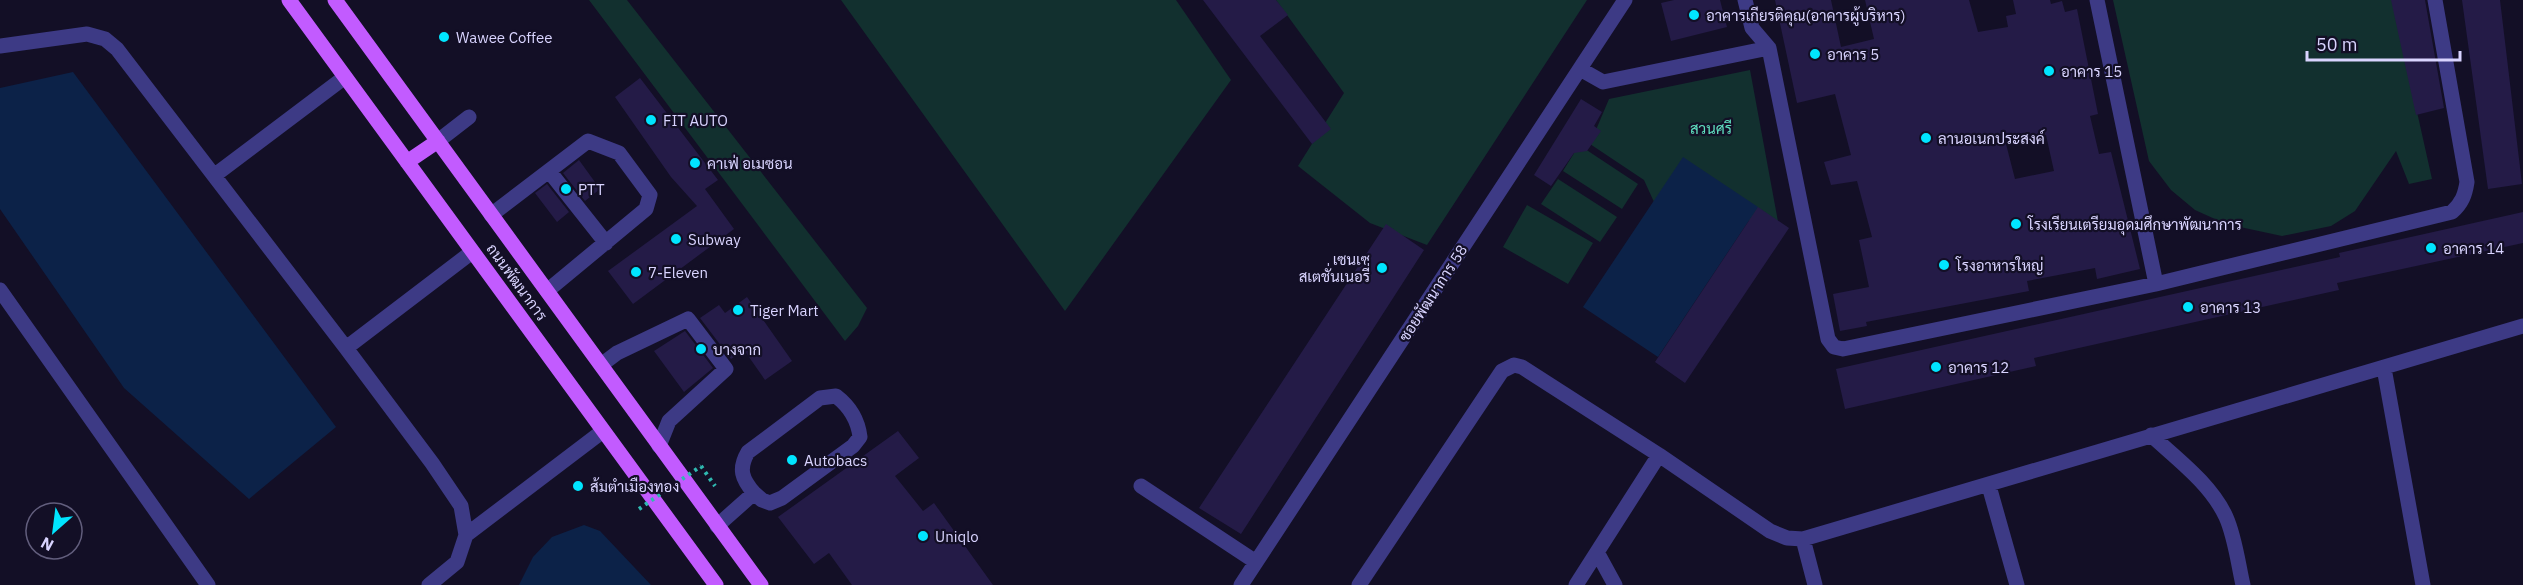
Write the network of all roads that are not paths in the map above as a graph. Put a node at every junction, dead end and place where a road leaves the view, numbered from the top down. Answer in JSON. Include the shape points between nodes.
{"nodes":[{"id":1,"x":289,"y":0,"type":"edge"},
{"id":2,"x":335,"y":0,"type":"edge"},
{"id":3,"x":1625,"y":0,"type":"edge"},
{"id":4,"x":1744,"y":0,"type":"edge"},
{"id":5,"x":2097,"y":0,"type":"edge"},
{"id":6,"x":2435,"y":0,"type":"edge"},
{"id":7,"x":0,"y":46,"type":"edge"},
{"id":8,"x":1769,"y":48,"type":"junction"},
{"id":9,"x":1581,"y":69,"type":"junction"},
{"id":10,"x":345,"y":77,"type":"junction"},
{"id":11,"x":469,"y":117,"type":"dead end"},
{"id":12,"x":438,"y":141,"type":"junction"},
{"id":13,"x":407,"y":162,"type":"junction"},
{"id":14,"x":549,"y":171,"type":"junction"},
{"id":15,"x":214,"y":175,"type":"junction"},
{"id":16,"x":491,"y":215,"type":"junction"},
{"id":17,"x":606,"y":243,"type":"junction"},
{"id":18,"x":472,"y":252,"type":"junction"},
{"id":19,"x":2156,"y":284,"type":"junction"},
{"id":20,"x":0,"y":290,"type":"edge"},
{"id":21,"x":547,"y":291,"type":"junction"},
{"id":22,"x":2523,"y":326,"type":"edge"},
{"id":23,"x":346,"y":348,"type":"junction"},
{"id":24,"x":601,"y":365,"type":"junction"},
{"id":25,"x":2384,"y":368,"type":"junction"},
{"id":26,"x":603,"y":431,"type":"junction"},
{"id":27,"x":2151,"y":435,"type":"junction"},
{"id":28,"x":659,"y":446,"type":"junction"},
{"id":29,"x":1659,"y":455,"type":"junction"},
{"id":30,"x":1141,"y":486,"type":"dead end"},
{"id":31,"x":1989,"y":486,"type":"junction"},
{"id":32,"x":754,"y":493,"type":"junction"},
{"id":33,"x":717,"y":525,"type":"junction"},
{"id":34,"x":466,"y":535,"type":"junction"},
{"id":35,"x":1803,"y":539,"type":"junction"},
{"id":36,"x":1597,"y":552,"type":"junction"},
{"id":37,"x":1256,"y":562,"type":"junction"},
{"id":38,"x":433,"y":584,"type":"edge"},
{"id":39,"x":208,"y":585,"type":"edge"},
{"id":40,"x":716,"y":585,"type":"edge"},
{"id":41,"x":761,"y":585,"type":"edge"},
{"id":42,"x":1241,"y":585,"type":"edge"},
{"id":43,"x":1359,"y":585,"type":"edge"},
{"id":44,"x":1576,"y":585,"type":"edge"},
{"id":45,"x":1616,"y":585,"type":"edge"},
{"id":46,"x":1815,"y":585,"type":"edge"},
{"id":47,"x":2017,"y":585,"type":"edge"},
{"id":48,"x":2243,"y":585,"type":"edge"},
{"id":49,"x":2423,"y":585,"type":"edge"}],
"edges":[{"from":1,"to":10,"type":"main road","name":"ถนนพัฒนาการ"},
{"from":2,"to":12,"type":"main road","name":"ถนนพัฒนาการ"},
{"from":3,"to":9,"type":"street","name":"ซอยพัฒนาการ 58"},
{"from":4,"to":8,"type":"street","via":[[1752,28]]},
{"from":5,"to":19,"type":"street"},
{"from":6,"to":19,"type":"street","via":[[2467,182],[2459,205],[2452,212]]},
{"from":7,"to":15,"type":"street","via":[[87,34],[105,39],[117,49]]},
{"from":8,"to":9,"type":"street","via":[[1604,82]]},
{"from":8,"to":19,"type":"street","via":[[1828,339],[1834,347],[1852,349]]},
{"from":9,"to":37,"type":"street","name":"ซอยพัฒนาการ 58"},
{"from":10,"to":13,"type":"main road","name":"ถนนพัฒนาการ"},
{"from":10,"to":15,"type":"street"},
{"from":11,"to":12,"type":"street"},
{"from":12,"to":13,"type":"main road"},
{"from":12,"to":16,"type":"main road","name":"ถนนพัฒนาการ"},
{"from":13,"to":18,"type":"main road","name":"ถนนพัฒนาการ"},
{"from":14,"to":16,"type":"street"},
{"from":14,"to":17,"type":"street"},
{"from":14,"to":17,"type":"street","via":[[588,141],[619,153],[650,195],[646,209]]},
{"from":15,"to":23,"type":"street"},
{"from":16,"to":21,"type":"main road","name":"ถนนพัฒนาการ"},
{"from":17,"to":21,"type":"street"},
{"from":18,"to":23,"type":"street"},
{"from":18,"to":26,"type":"main road","name":"ถนนพัฒนาการ"},
{"from":20,"to":39,"type":"street"},
{"from":21,"to":24,"type":"main road","name":"ถนนพัฒนาการ"},
{"from":22,"to":25,"type":"street"},
{"from":23,"to":34,"type":"street","via":[[461,506]]},
{"from":24,"to":28,"type":"main road","name":"ถนนพัฒนาการ"},
{"from":24,"to":28,"type":"street","via":[[617,352],[688,319],[726,369],[669,421]]},
{"from":25,"to":27,"type":"street"},
{"from":25,"to":49,"type":"street"},
{"from":26,"to":34,"type":"street"},
{"from":26,"to":40,"type":"main road","name":"ถนนพัฒนาการ"},
{"from":27,"to":31,"type":"street"},
{"from":27,"to":48,"type":"street","via":[[2196,476],[2227,518]]},
{"from":28,"to":33,"type":"main road","name":"ถนนพัฒนาการ"},
{"from":29,"to":35,"type":"street","via":[[1770,531]]},
{"from":29,"to":36,"type":"street"},
{"from":29,"to":43,"type":"street","via":[[1514,364],[1502,371]]},
{"from":30,"to":37,"type":"street"},
{"from":31,"to":35,"type":"street"},
{"from":31,"to":47,"type":"street"},
{"from":32,"to":32,"type":"street","via":[[770,503],[782,498],[853,446],[860,436],[858,424],[844,402],[836,396],[820,398],[748,453],[742,474]]},
{"from":32,"to":33,"type":"street"},
{"from":33,"to":41,"type":"main road","name":"ถนนพัฒนาการ"},
{"from":34,"to":38,"type":"street","via":[[457,562]]},
{"from":35,"to":46,"type":"street"},
{"from":36,"to":44,"type":"street"},
{"from":36,"to":45,"type":"street"},
{"from":37,"to":42,"type":"street","name":"ซอยพัฒนาการ 58"}]}
